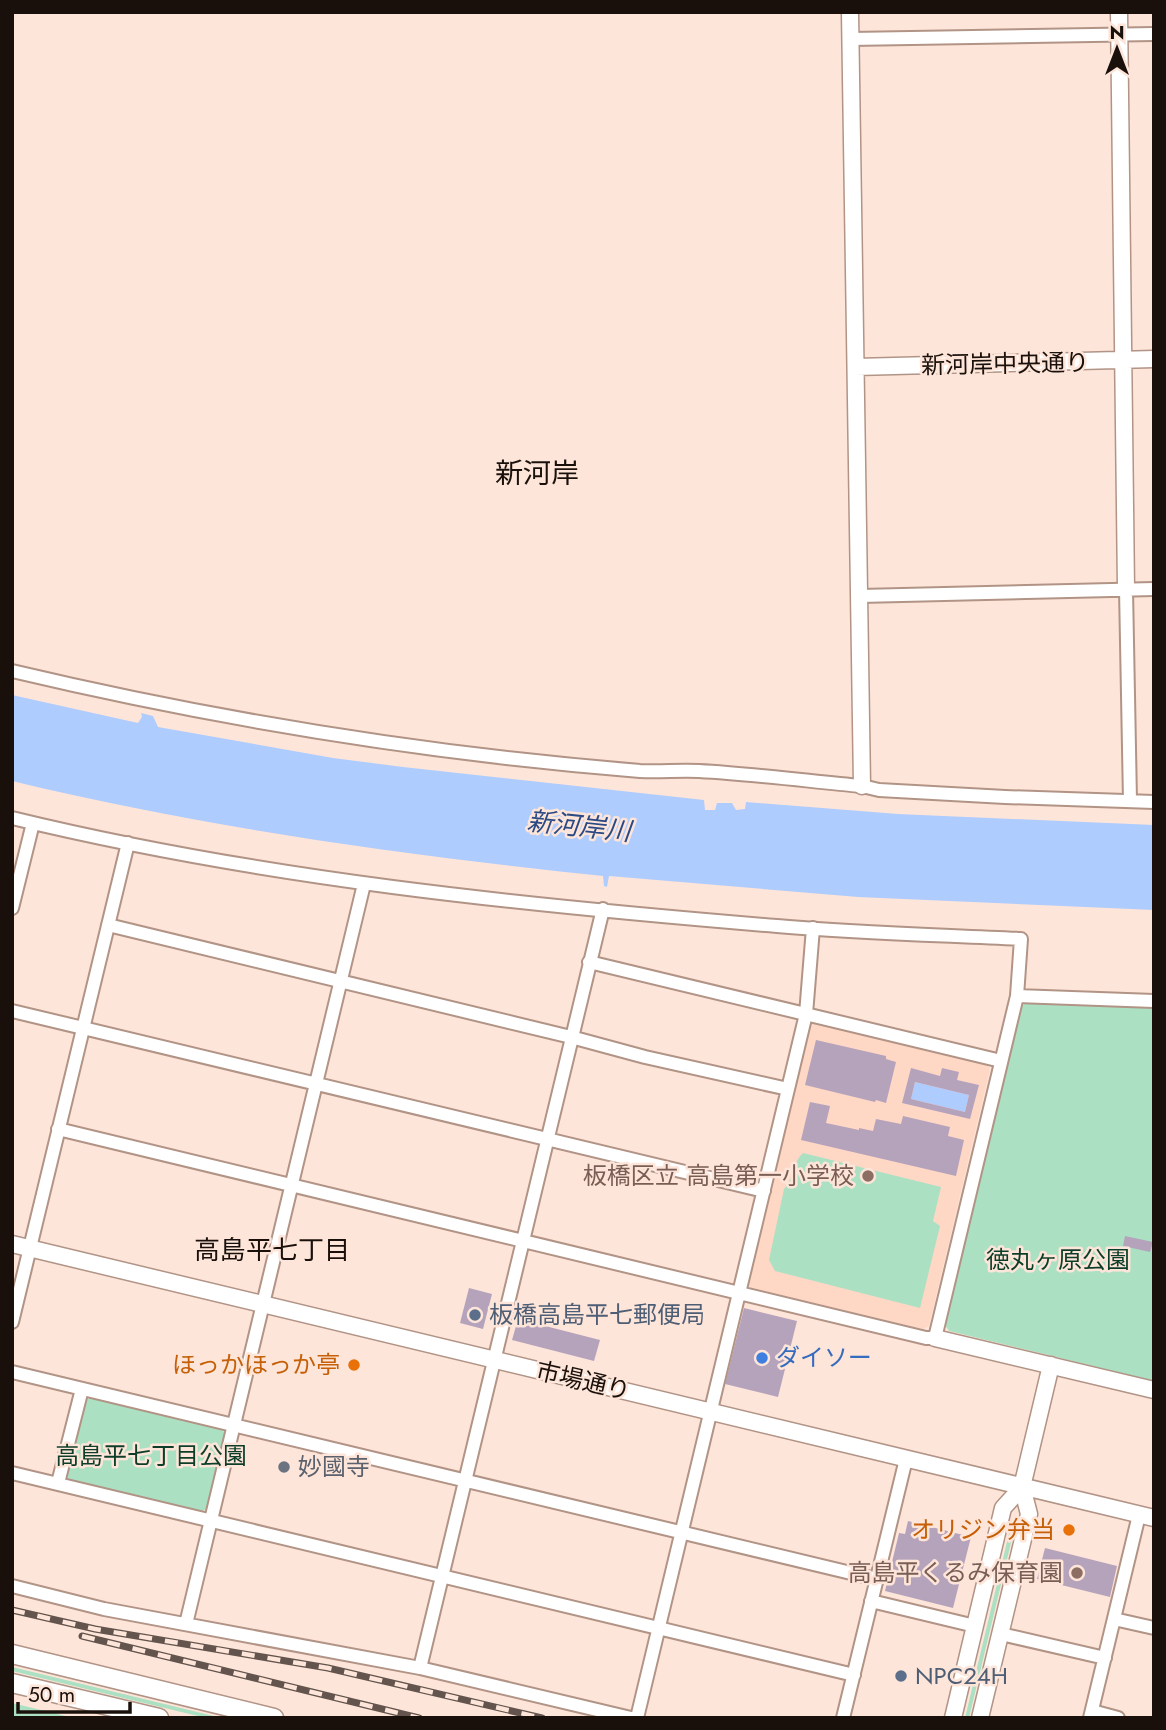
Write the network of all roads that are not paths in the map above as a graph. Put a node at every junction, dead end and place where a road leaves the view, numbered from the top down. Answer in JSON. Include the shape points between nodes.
{"nodes":[{"id":1,"x":850,"y":12,"type":"edge"},
{"id":2,"x":1119,"y":12,"type":"edge"},
{"id":3,"x":1154,"y":34,"type":"edge"},
{"id":4,"x":1119,"y":35,"type":"junction"},
{"id":5,"x":850,"y":39,"type":"junction"},
{"id":6,"x":1154,"y":359,"type":"edge"},
{"id":7,"x":1124,"y":361,"type":"junction"},
{"id":8,"x":856,"y":367,"type":"junction"},
{"id":9,"x":1126,"y":589,"type":"junction"},
{"id":10,"x":1154,"y":589,"type":"edge"},
{"id":11,"x":860,"y":596,"type":"junction"},
{"id":12,"x":12,"y":671,"type":"edge"},
{"id":13,"x":862,"y":786,"type":"junction"},
{"id":14,"x":1130,"y":801,"type":"junction"},
{"id":15,"x":1154,"y":802,"type":"edge"},
{"id":16,"x":12,"y":818,"type":"edge"},
{"id":17,"x":33,"y":823,"type":"junction"},
{"id":18,"x":128,"y":843,"type":"junction"},
{"id":19,"x":364,"y":884,"type":"junction"},
{"id":20,"x":13,"y":905,"type":"edge"},
{"id":21,"x":603,"y":909,"type":"junction"},
{"id":22,"x":108,"y":925,"type":"junction"},
{"id":23,"x":813,"y":928,"type":"junction"},
{"id":24,"x":589,"y":961,"type":"junction"},
{"id":25,"x":340,"y":981,"type":"junction"},
{"id":26,"x":1017,"y":996,"type":"junction"},
{"id":27,"x":1154,"y":1000,"type":"edge"},
{"id":28,"x":12,"y":1011,"type":"edge"},
{"id":29,"x":806,"y":1014,"type":"junction"},
{"id":30,"x":83,"y":1027,"type":"junction"},
{"id":31,"x":571,"y":1037,"type":"junction"},
{"id":32,"x":1001,"y":1060,"type":"junction"},
{"id":33,"x":316,"y":1084,"type":"junction"},
{"id":34,"x":788,"y":1089,"type":"junction"},
{"id":35,"x":58,"y":1129,"type":"junction"},
{"id":36,"x":546,"y":1139,"type":"junction"},
{"id":37,"x":291,"y":1185,"type":"junction"},
{"id":38,"x":764,"y":1191,"type":"junction"},
{"id":39,"x":522,"y":1241,"type":"junction"},
{"id":40,"x":12,"y":1244,"type":"edge"},
{"id":41,"x":30,"y":1248,"type":"junction"},
{"id":42,"x":740,"y":1292,"type":"junction"},
{"id":43,"x":262,"y":1304,"type":"junction"},
{"id":44,"x":12,"y":1322,"type":"edge"},
{"id":45,"x":935,"y":1338,"type":"junction"},
{"id":46,"x":494,"y":1360,"type":"junction"},
{"id":47,"x":1052,"y":1365,"type":"junction"},
{"id":48,"x":12,"y":1372,"type":"edge"},
{"id":49,"x":82,"y":1389,"type":"junction"},
{"id":50,"x":1154,"y":1390,"type":"edge"},
{"id":51,"x":710,"y":1411,"type":"junction"},
{"id":52,"x":234,"y":1425,"type":"junction"},
{"id":53,"x":906,"y":1458,"type":"junction"},
{"id":54,"x":12,"y":1473,"type":"edge"},
{"id":55,"x":465,"y":1481,"type":"junction"},
{"id":56,"x":58,"y":1483,"type":"junction"},
{"id":57,"x":1022,"y":1487,"type":"junction"},
{"id":58,"x":1146,"y":1516,"type":"edge"},
{"id":59,"x":211,"y":1521,"type":"junction"},
{"id":60,"x":681,"y":1533,"type":"junction"},
{"id":61,"x":442,"y":1576,"type":"junction"},
{"id":62,"x":876,"y":1580,"type":"junction"},
{"id":63,"x":12,"y":1586,"type":"edge"},
{"id":64,"x":872,"y":1601,"type":"junction"},
{"id":65,"x":1114,"y":1619,"type":"junction"},
{"id":66,"x":186,"y":1624,"type":"junction"},
{"id":67,"x":975,"y":1626,"type":"junction"},
{"id":68,"x":659,"y":1628,"type":"junction"},
{"id":69,"x":1154,"y":1628,"type":"edge"},
{"id":70,"x":1001,"y":1634,"type":"junction"},
{"id":71,"x":12,"y":1654,"type":"edge"},
{"id":72,"x":1105,"y":1658,"type":"junction"},
{"id":73,"x":420,"y":1668,"type":"junction"},
{"id":74,"x":854,"y":1675,"type":"junction"},
{"id":75,"x":12,"y":1683,"type":"edge"},
{"id":76,"x":1091,"y":1715,"type":"edge"},
{"id":77,"x":159,"y":1718,"type":"edge"},
{"id":78,"x":274,"y":1718,"type":"edge"},
{"id":79,"x":631,"y":1718,"type":"edge"},
{"id":80,"x":637,"y":1718,"type":"edge"},
{"id":81,"x":843,"y":1718,"type":"edge"},
{"id":82,"x":953,"y":1718,"type":"edge"},
{"id":83,"x":980,"y":1718,"type":"edge"},
{"id":84,"x":1118,"y":1718,"type":"edge"}],
"edges":[{"from":1,"to":5,"type":"street"},
{"from":2,"to":4,"type":"street"},
{"from":3,"to":4,"type":"street"},
{"from":4,"to":5,"type":"street"},
{"from":4,"to":7,"type":"street"},
{"from":5,"to":8,"type":"street"},
{"from":6,"to":7,"type":"street","name":"新河岸中央通り"},
{"from":7,"to":8,"type":"street","name":"新河岸中央通り"},
{"from":7,"to":9,"type":"street"},
{"from":8,"to":11,"type":"street"},
{"from":9,"to":10,"type":"street"},
{"from":9,"to":11,"type":"street"},
{"from":9,"to":14,"type":"street"},
{"from":11,"to":13,"type":"street"},
{"from":12,"to":13,"type":"street","via":[[162,705],[333,735],[508,758]]},
{"from":13,"to":14,"type":"street","via":[[904,792]]},
{"from":14,"to":15,"type":"street"},
{"from":16,"to":17,"type":"street"},
{"from":17,"to":18,"type":"street"},
{"from":17,"to":20,"type":"street"},
{"from":18,"to":19,"type":"street"},
{"from":18,"to":22,"type":"street"},
{"from":19,"to":21,"type":"street"},
{"from":19,"to":25,"type":"street"},
{"from":21,"to":23,"type":"street"},
{"from":21,"to":24,"type":"street"},
{"from":22,"to":25,"type":"street"},
{"from":22,"to":30,"type":"street"},
{"from":23,"to":26,"type":"street","via":[[1021,939]]},
{"from":23,"to":29,"type":"street"},
{"from":24,"to":29,"type":"street"},
{"from":24,"to":31,"type":"street"},
{"from":25,"to":31,"type":"street"},
{"from":25,"to":33,"type":"street"},
{"from":26,"to":27,"type":"street"},
{"from":26,"to":32,"type":"street"},
{"from":28,"to":30,"type":"street"},
{"from":29,"to":32,"type":"street"},
{"from":29,"to":34,"type":"street"},
{"from":30,"to":33,"type":"street"},
{"from":30,"to":35,"type":"street"},
{"from":31,"to":34,"type":"street"},
{"from":31,"to":36,"type":"street"},
{"from":32,"to":45,"type":"street"},
{"from":33,"to":36,"type":"street"},
{"from":33,"to":37,"type":"street"},
{"from":34,"to":38,"type":"street"},
{"from":35,"to":37,"type":"street"},
{"from":35,"to":41,"type":"street"},
{"from":36,"to":38,"type":"street"},
{"from":36,"to":39,"type":"street"},
{"from":37,"to":39,"type":"street"},
{"from":37,"to":43,"type":"street"},
{"from":38,"to":42,"type":"street"},
{"from":39,"to":42,"type":"street"},
{"from":39,"to":46,"type":"street"},
{"from":40,"to":41,"type":"street","name":"市場通り"},
{"from":41,"to":43,"type":"street","name":"市場通り"},
{"from":41,"to":44,"type":"street"},
{"from":42,"to":45,"type":"street"},
{"from":42,"to":51,"type":"street"},
{"from":43,"to":46,"type":"street","name":"市場通り"},
{"from":43,"to":52,"type":"street"},
{"from":45,"to":47,"type":"street"},
{"from":46,"to":51,"type":"street","name":"市場通り"},
{"from":46,"to":55,"type":"street"},
{"from":47,"to":50,"type":"street"},
{"from":47,"to":57,"type":"street"},
{"from":48,"to":49,"type":"street"},
{"from":49,"to":52,"type":"street"},
{"from":49,"to":56,"type":"street"},
{"from":51,"to":53,"type":"street","name":"市場通り"},
{"from":51,"to":60,"type":"street"},
{"from":52,"to":55,"type":"street"},
{"from":52,"to":59,"type":"street"},
{"from":53,"to":57,"type":"street","name":"市場通り"},
{"from":53,"to":62,"type":"street"},
{"from":54,"to":56,"type":"street"},
{"from":55,"to":60,"type":"street"},
{"from":55,"to":61,"type":"street"},
{"from":56,"to":59,"type":"street"},
{"from":57,"to":58,"type":"street","name":"市場通り"},
{"from":57,"to":67,"type":"street","via":[[1003,1508]]},
{"from":57,"to":70,"type":"street","via":[[1029,1514]]},
{"from":58,"to":65,"type":"street"},
{"from":59,"to":61,"type":"street"},
{"from":59,"to":66,"type":"street"},
{"from":60,"to":62,"type":"street"},
{"from":60,"to":68,"type":"street"},
{"from":61,"to":68,"type":"street"},
{"from":61,"to":73,"type":"street"},
{"from":62,"to":64,"type":"street"},
{"from":63,"to":66,"type":"street"},
{"from":64,"to":67,"type":"street"},
{"from":64,"to":74,"type":"street"},
{"from":65,"to":69,"type":"street"},
{"from":65,"to":72,"type":"street"},
{"from":66,"to":73,"type":"street"},
{"from":67,"to":82,"type":"street"},
{"from":68,"to":74,"type":"street"},
{"from":68,"to":80,"type":"street"},
{"from":70,"to":72,"type":"street"},
{"from":70,"to":83,"type":"street"},
{"from":71,"to":78,"type":"main road"},
{"from":72,"to":76,"type":"street"},
{"from":73,"to":79,"type":"street"},
{"from":74,"to":81,"type":"street"},
{"from":75,"to":77,"type":"main road"},
{"from":76,"to":84,"type":"street"}]}
